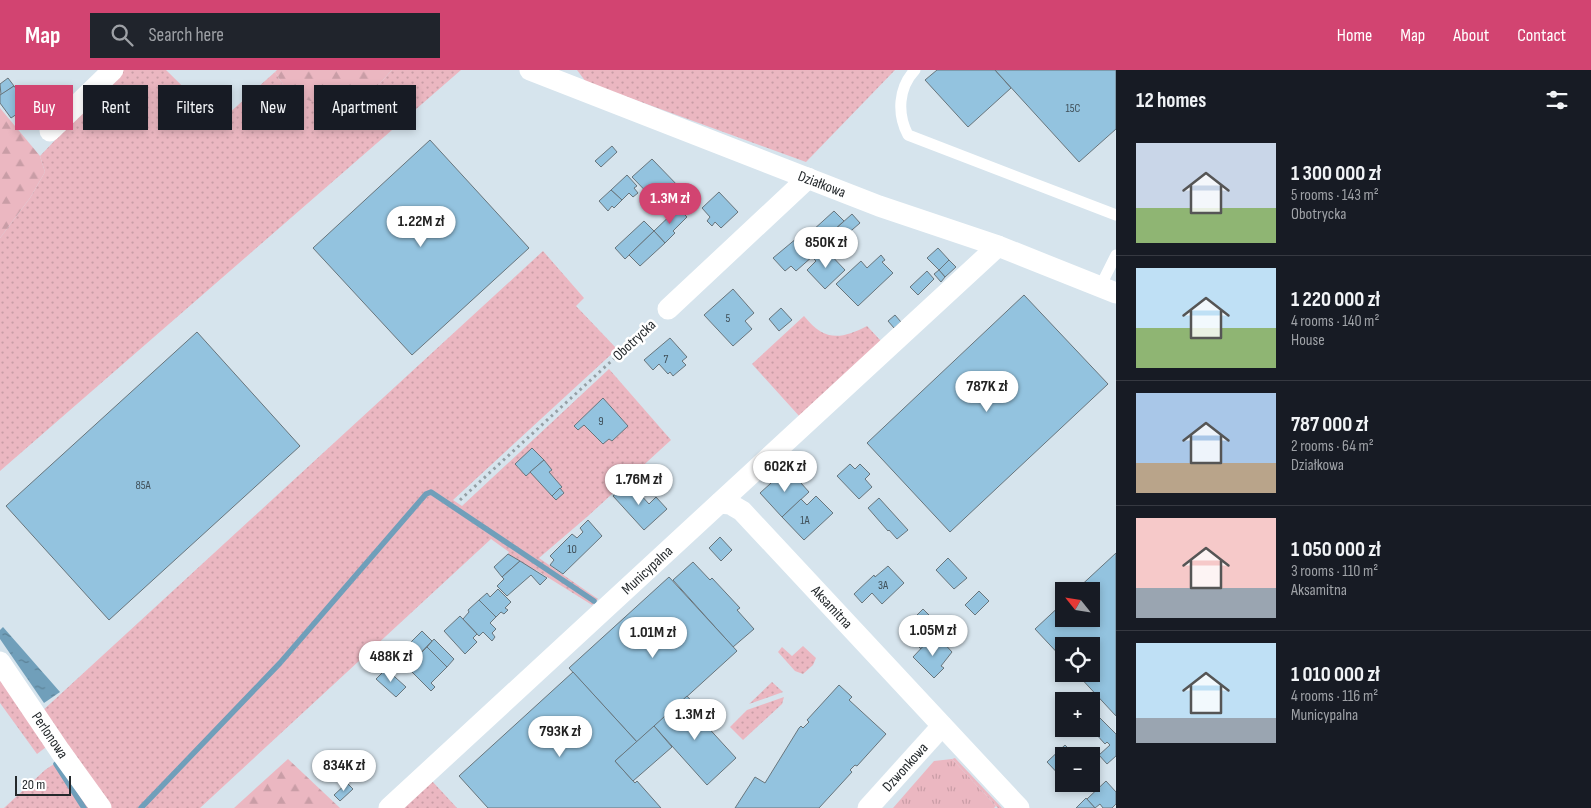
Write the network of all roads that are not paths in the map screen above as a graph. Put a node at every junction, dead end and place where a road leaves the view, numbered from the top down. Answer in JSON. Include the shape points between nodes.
{"nodes":[{"id":1,"x":113,"y":70,"type":"edge"},
{"id":2,"x":915,"y":70,"type":"edge"},
{"id":3,"x":543,"y":72,"type":"edge"},
{"id":4,"x":50,"y":131,"type":"dead end"},
{"id":5,"x":808,"y":178,"type":"junction"},
{"id":6,"x":1116,"y":215,"type":"edge"},
{"id":7,"x":998,"y":246,"type":"junction"},
{"id":8,"x":1116,"y":255,"type":"edge"},
{"id":9,"x":1108,"y":290,"type":"edge"},
{"id":10,"x":668,"y":309,"type":"road end"},
{"id":11,"x":720,"y":502,"type":"junction"},
{"id":12,"x":0,"y":662,"type":"edge"},
{"id":13,"x":942,"y":726,"type":"junction"},
{"id":14,"x":101,"y":808,"type":"edge"},
{"id":15,"x":389,"y":808,"type":"edge"},
{"id":16,"x":868,"y":808,"type":"edge"},
{"id":17,"x":1019,"y":808,"type":"edge"}],
"edges":[{"from":1,"to":4,"type":"street"},
{"from":2,"to":6,"type":"lane","via":[[904,89],[900,108],[908,135]]},
{"from":3,"to":5,"type":"street","name":"Działkowa"},
{"from":5,"to":7,"type":"street","name":"Działkowa"},
{"from":5,"to":10,"type":"street","name":"Obotrycka"},
{"from":7,"to":9,"type":"street","name":"Działkowa"},
{"from":7,"to":11,"type":"street","name":"Municypalna"},
{"from":8,"to":9,"type":"lane"},
{"from":11,"to":13,"type":"street","name":"Aksamitna","via":[[742,511]]},
{"from":11,"to":15,"type":"street","name":"Municypalna"},
{"from":12,"to":14,"type":"street","name":"Perlonowa"},
{"from":13,"to":16,"type":"street","name":"Dzwonkowa"},
{"from":13,"to":17,"type":"street","name":"Aksamitna"}]}
